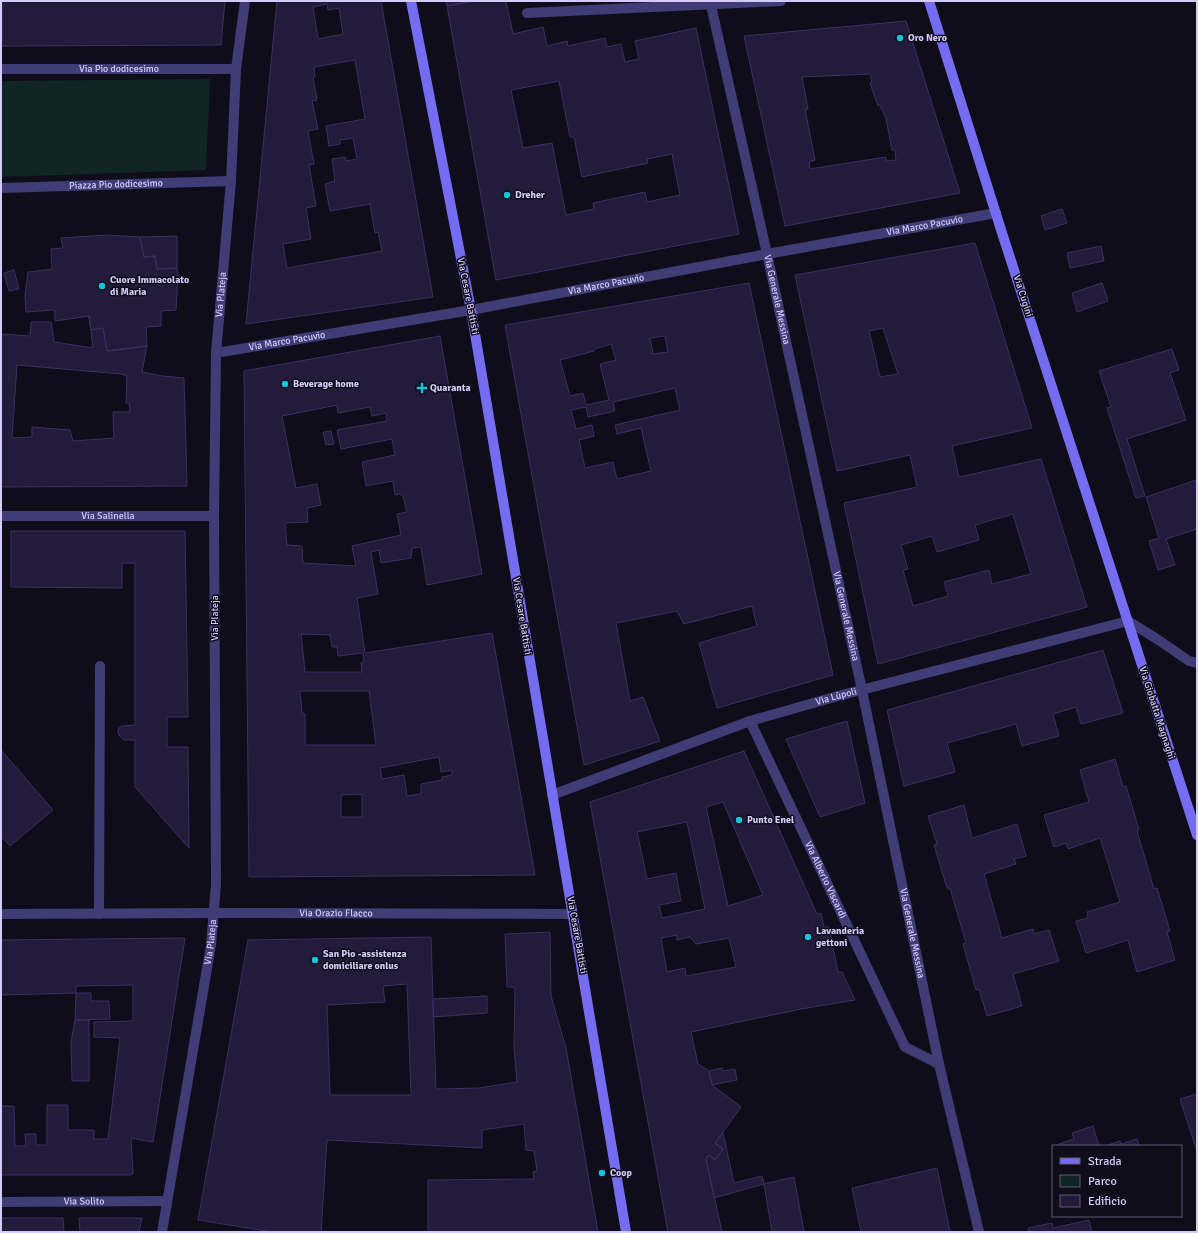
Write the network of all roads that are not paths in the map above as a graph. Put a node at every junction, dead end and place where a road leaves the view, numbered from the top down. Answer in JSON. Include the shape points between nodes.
{"nodes":[{"id":1,"x":245,"y":1,"type":"edge"},
{"id":2,"x":411,"y":1,"type":"edge"},
{"id":3,"x":781,"y":1,"type":"edge"},
{"id":4,"x":929,"y":1,"type":"edge"},
{"id":5,"x":710,"y":2,"type":"edge"},
{"id":6,"x":527,"y":13,"type":"dead end"},
{"id":7,"x":1,"y":69,"type":"edge"},
{"id":8,"x":236,"y":69,"type":"junction"},
{"id":9,"x":231,"y":181,"type":"junction"},
{"id":10,"x":1,"y":188,"type":"edge"},
{"id":11,"x":996,"y":213,"type":"junction"},
{"id":12,"x":767,"y":254,"type":"junction"},
{"id":13,"x":471,"y":310,"type":"junction"},
{"id":14,"x":216,"y":353,"type":"junction"},
{"id":15,"x":1,"y":516,"type":"edge"},
{"id":16,"x":214,"y":516,"type":"junction"},
{"id":17,"x":1118,"y":591,"type":"joint"},
{"id":18,"x":1128,"y":621,"type":"junction"},
{"id":19,"x":1197,"y":663,"type":"edge"},
{"id":20,"x":100,"y":666,"type":"dead end"},
{"id":21,"x":862,"y":690,"type":"junction"},
{"id":22,"x":750,"y":721,"type":"junction"},
{"id":23,"x":552,"y":795,"type":"junction"},
{"id":24,"x":1197,"y":835,"type":"edge"},
{"id":25,"x":214,"y":913,"type":"junction"},
{"id":26,"x":1,"y":914,"type":"edge"},
{"id":27,"x":99,"y":914,"type":"junction"},
{"id":28,"x":573,"y":914,"type":"junction"},
{"id":29,"x":940,"y":1064,"type":"junction"},
{"id":30,"x":167,"y":1201,"type":"junction"},
{"id":31,"x":1,"y":1202,"type":"edge"},
{"id":32,"x":162,"y":1232,"type":"edge"},
{"id":33,"x":626,"y":1232,"type":"edge"},
{"id":34,"x":979,"y":1232,"type":"edge"}],
"edges":[{"from":1,"to":8,"type":"street","name":"Via Plateja"},
{"from":2,"to":13,"type":"main road","name":"Via Cesare Battisti"},
{"from":3,"to":5,"type":"street"},
{"from":4,"to":11,"type":"main road","name":"Via Cugini"},
{"from":5,"to":6,"type":"street"},
{"from":5,"to":12,"type":"street","name":"Via Generale Messina"},
{"from":7,"to":8,"type":"street","name":"Via Pio dodicesimo"},
{"from":8,"to":9,"type":"street","name":"Via Plateja"},
{"from":9,"to":10,"type":"street","name":"Piazza Pio dodicesimo"},
{"from":9,"to":14,"type":"street","name":"Via Plateja"},
{"from":11,"to":12,"type":"street","name":"Via Marco Pacuvio"},
{"from":11,"to":17,"type":"main road","name":"Via Cugini"},
{"from":12,"to":13,"type":"street","name":"Via Marco Pacuvio"},
{"from":12,"to":21,"type":"street","name":"Via Generale Messina"},
{"from":13,"to":14,"type":"street","name":"Via Marco Pacuvio"},
{"from":13,"to":23,"type":"main road","name":"Via Cesare Battisti"},
{"from":14,"to":16,"type":"street","name":"Via Plateja"},
{"from":15,"to":16,"type":"street","name":"Via Salinella"},
{"from":16,"to":25,"type":"street","name":"Via Plateja"},
{"from":17,"to":18,"type":"main road","name":"Via Giobatta Magnaghi"},
{"from":18,"to":19,"type":"street","via":[[1189,661]]},
{"from":18,"to":21,"type":"street","name":"Via Lùpoli"},
{"from":18,"to":24,"type":"main road","name":"Via Giobatta Magnaghi"},
{"from":20,"to":27,"type":"street"},
{"from":21,"to":22,"type":"street","name":"Via Lùpoli"},
{"from":21,"to":29,"type":"street","name":"Via Generale Messina"},
{"from":22,"to":23,"type":"street","name":"Via Lùpoli"},
{"from":22,"to":29,"type":"street","name":"Via Alberto Viscardi","via":[[905,1048]]},
{"from":23,"to":28,"type":"main road","name":"Via Cesare Battisti"},
{"from":25,"to":27,"type":"street","name":"Via Orazio Flacco"},
{"from":25,"to":28,"type":"street","name":"Via Orazio Flacco"},
{"from":25,"to":30,"type":"street","name":"Via Plateja","via":[[211,945]]},
{"from":26,"to":27,"type":"street","name":"Via Orazio Flacco"},
{"from":28,"to":33,"type":"main road","name":"Via Cesare Battisti"},
{"from":29,"to":34,"type":"street","name":"Via Generale Messina"},
{"from":30,"to":31,"type":"street","name":"Via Solìto"},
{"from":30,"to":32,"type":"street","name":"Via Plateja"}]}
